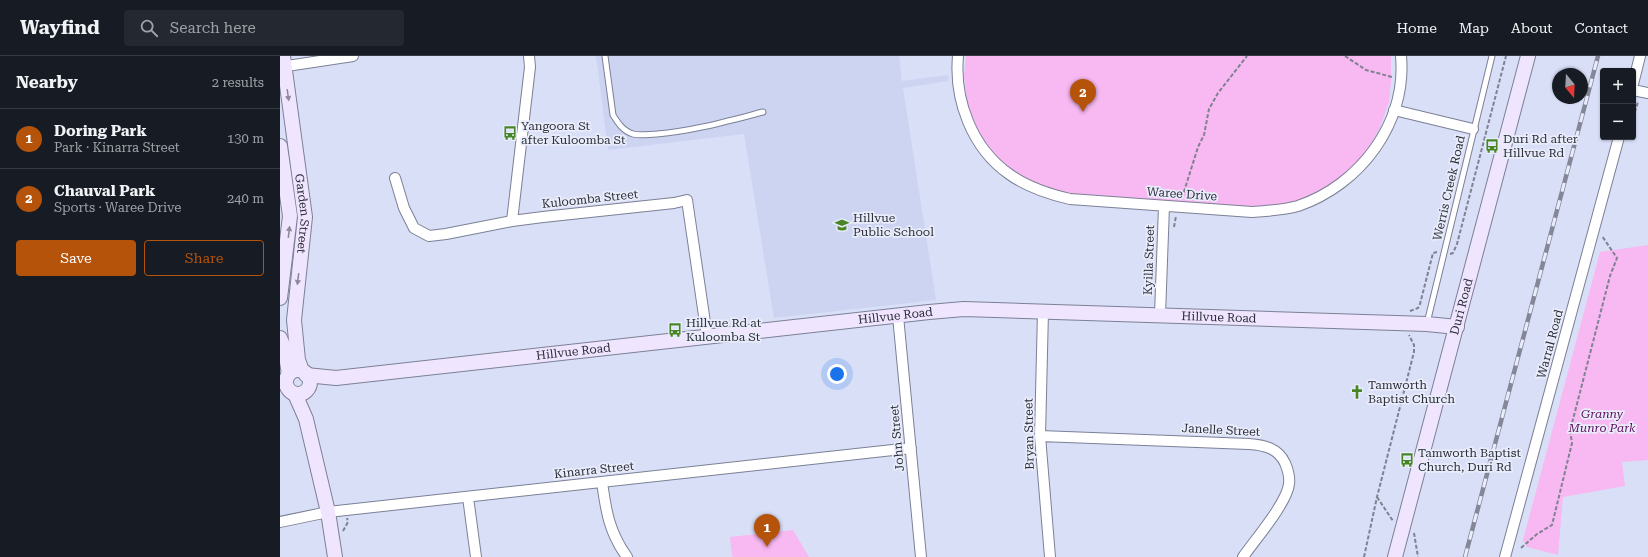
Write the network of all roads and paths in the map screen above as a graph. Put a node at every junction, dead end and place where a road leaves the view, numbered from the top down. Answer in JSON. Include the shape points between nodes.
{"nodes":[{"id":1,"x":353,"y":56,"type":"edge"},
{"id":2,"x":529,"y":56,"type":"edge"},
{"id":3,"x":605,"y":56,"type":"edge"},
{"id":4,"x":958,"y":56,"type":"edge"},
{"id":5,"x":1247,"y":56,"type":"edge"},
{"id":6,"x":1345,"y":56,"type":"edge"},
{"id":7,"x":1401,"y":56,"type":"edge"},
{"id":8,"x":1492,"y":56,"type":"edge"},
{"id":9,"x":1528,"y":56,"type":"edge"},
{"id":10,"x":1640,"y":56,"type":"edge"},
{"id":11,"x":282,"y":63,"type":"edge"},
{"id":12,"x":1636,"y":72,"type":"edge"},
{"id":13,"x":1401,"y":79,"type":"junction"},
{"id":14,"x":1636,"y":92,"type":"edge"},
{"id":15,"x":1646,"y":97,"type":"edge"},
{"id":16,"x":1636,"y":108,"type":"edge"},
{"id":17,"x":1394,"y":110,"type":"junction"},
{"id":18,"x":763,"y":112,"type":"dead end"},
{"id":19,"x":1473,"y":129,"type":"junction"},
{"id":20,"x":1618,"y":140,"type":"edge"},
{"id":21,"x":280,"y":146,"type":"edge"},
{"id":22,"x":297,"y":160,"type":"junction"},
{"id":23,"x":281,"y":162,"type":"edge"},
{"id":24,"x":395,"y":178,"type":"dead end"},
{"id":25,"x":1164,"y":206,"type":"junction"},
{"id":26,"x":1179,"y":206,"type":"junction"},
{"id":27,"x":512,"y":221,"type":"junction"},
{"id":28,"x":1173,"y":228,"type":"dead end"},
{"id":29,"x":1601,"y":235,"type":"dead end"},
{"id":30,"x":280,"y":298,"type":"edge"},
{"id":31,"x":1043,"y":311,"type":"junction"},
{"id":32,"x":1160,"y":315,"type":"junction"},
{"id":33,"x":898,"y":316,"type":"junction"},
{"id":34,"x":1427,"y":324,"type":"junction"},
{"id":35,"x":1457,"y":327,"type":"junction"},
{"id":36,"x":707,"y":336,"type":"junction"},
{"id":37,"x":280,"y":338,"type":"edge"},
{"id":38,"x":294,"y":383,"type":"edge"},
{"id":39,"x":1040,"y":436,"type":"junction"},
{"id":40,"x":911,"y":448,"type":"junction"},
{"id":41,"x":602,"y":482,"type":"junction"},
{"id":42,"x":468,"y":497,"type":"junction"},
{"id":43,"x":328,"y":512,"type":"junction"},
{"id":44,"x":280,"y":522,"type":"edge"},
{"id":45,"x":1522,"y":548,"type":"dead end"},
{"id":46,"x":1509,"y":556,"type":"edge"},
{"id":47,"x":335,"y":557,"type":"edge"},
{"id":48,"x":476,"y":557,"type":"edge"},
{"id":49,"x":627,"y":557,"type":"edge"},
{"id":50,"x":921,"y":557,"type":"edge"},
{"id":51,"x":1050,"y":557,"type":"edge"},
{"id":52,"x":1243,"y":557,"type":"edge"},
{"id":53,"x":1395,"y":557,"type":"edge"}],
"edges":[{"from":1,"to":11,"type":"street"},
{"from":2,"to":27,"type":"street","via":[[530,67]]},
{"from":3,"to":18,"type":"lane","via":[[613,115],[625,130],[633,134],[644,135],[696,128]]},
{"from":4,"to":25,"type":"street","name":"Waree Drive","via":[[960,96],[971,128],[981,146],[1008,174],[1026,185],[1070,199]]},
{"from":5,"to":26,"type":"path","via":[[1218,93],[1209,109],[1204,135]]},
{"from":6,"to":13,"type":"path","via":[[1366,70]]},
{"from":7,"to":13,"type":"street","name":"Waree Drive"},
{"from":8,"to":19,"type":"lane","name":"Werris Creek Road"},
{"from":9,"to":35,"type":"street","name":"Duri Road"},
{"from":10,"to":12,"type":"street"},
{"from":11,"to":22,"type":"street","name":"Garden Street","one_way":true},
{"from":13,"to":17,"type":"street","name":"Waree Drive"},
{"from":14,"to":15,"type":"street"},
{"from":15,"to":16,"type":"path","via":[[1638,102]]},
{"from":17,"to":19,"type":"street"},
{"from":17,"to":26,"type":"street","name":"Waree Drive","via":[[1386,131],[1368,159],[1336,187],[1318,197],[1297,206],[1252,212]]},
{"from":19,"to":34,"type":"lane","name":"Werris Creek Road"},
{"from":20,"to":46,"type":"street","name":"Warral Road"},
{"from":21,"to":23,"type":"street","name":"Garden Street"},
{"from":22,"to":23,"type":"street"},
{"from":22,"to":38,"type":"street","name":"Garden Street","one_way":true,"via":[[305,217],[294,310],[298,360]]},
{"from":30,"to":23,"type":"street","name":"Garden Street","one_way":true,"via":[[290,216]]},
{"from":24,"to":27,"type":"street","name":"Kuloomba Street","via":[[404,208],[414,228],[429,236]]},
{"from":25,"to":26,"type":"street","name":"Waree Drive"},
{"from":25,"to":32,"type":"street","name":"Kyilla Street"},
{"from":26,"to":28,"type":"path"},
{"from":27,"to":36,"type":"street","name":"Kuloomba Street","via":[[687,200]]},
{"from":29,"to":45,"type":"path","via":[[1617,258],[1610,276],[1570,432],[1572,443],[1565,474],[1552,525]]},
{"from":31,"to":32,"type":"street","name":"Hillvue Road"},
{"from":31,"to":33,"type":"street","name":"Hillvue Road","via":[[964,309]]},
{"from":31,"to":39,"type":"street","name":"Bryan Street"},
{"from":32,"to":34,"type":"street","name":"Hillvue Road"},
{"from":33,"to":36,"type":"street","name":"Hillvue Road"},
{"from":33,"to":40,"type":"street","name":"John Street"},
{"from":34,"to":35,"type":"street","name":"Hillvue Road"},
{"from":35,"to":53,"type":"street","name":"Duri Road"},
{"from":36,"to":38,"type":"street","name":"Hillvue Road"},
{"from":37,"to":38,"type":"street","name":"Garden Street"},
{"from":38,"to":43,"type":"street","name":"Garden Street","via":[[306,419]]},
{"from":39,"to":51,"type":"street","name":"Bryan Street"},
{"from":39,"to":52,"type":"street","name":"Janelle Street","via":[[1249,444],[1271,448],[1284,461],[1289,475],[1289,485],[1279,507]]},
{"from":40,"to":41,"type":"street","name":"Kinarra Street"},
{"from":40,"to":50,"type":"street","name":"John Street"},
{"from":41,"to":42,"type":"street","name":"Kinarra Street"},
{"from":41,"to":49,"type":"street","via":[[606,515]]},
{"from":42,"to":43,"type":"street","name":"Kinarra Street"},
{"from":42,"to":48,"type":"street"},
{"from":43,"to":44,"type":"street","name":"Kinarra Street"},
{"from":43,"to":47,"type":"street","name":"Garden Street"}]}
